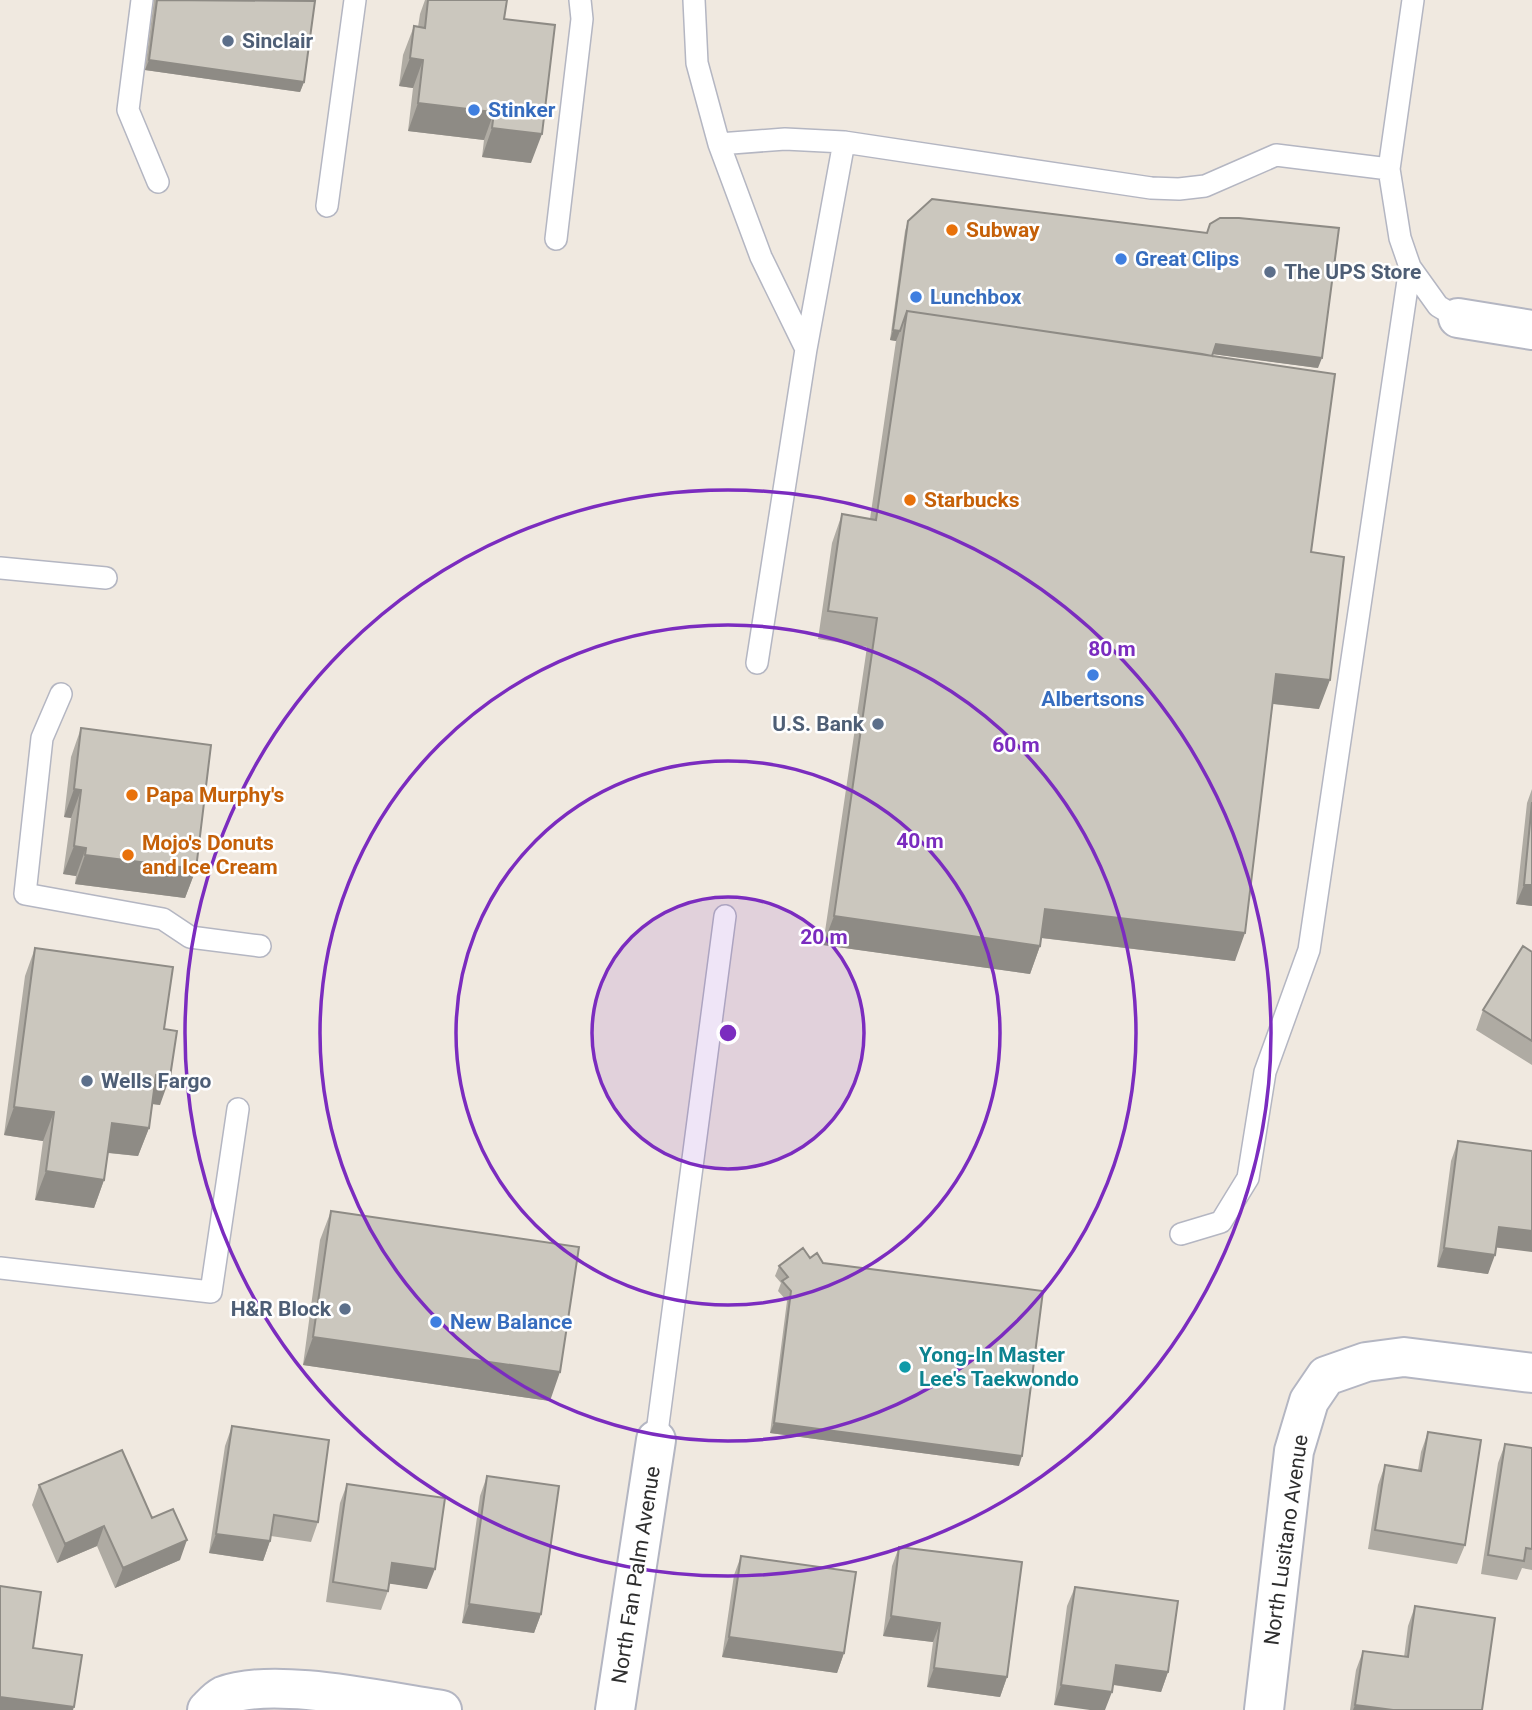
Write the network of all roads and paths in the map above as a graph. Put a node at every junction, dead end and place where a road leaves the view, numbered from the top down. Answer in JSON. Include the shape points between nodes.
{"nodes":[{"id":1,"x":142,"y":0,"type":"edge"},
{"id":2,"x":355,"y":0,"type":"edge"},
{"id":3,"x":580,"y":0,"type":"edge"},
{"id":4,"x":694,"y":0,"type":"edge"},
{"id":5,"x":1413,"y":0,"type":"edge"},
{"id":6,"x":844,"y":142,"type":"junction"},
{"id":7,"x":719,"y":144,"type":"junction"},
{"id":8,"x":1389,"y":169,"type":"junction"},
{"id":9,"x":158,"y":182,"type":"dead end"},
{"id":10,"x":327,"y":206,"type":"dead end"},
{"id":11,"x":556,"y":239,"type":"dead end"},
{"id":12,"x":1410,"y":267,"type":"junction"},
{"id":13,"x":1458,"y":318,"type":"joint"},
{"id":14,"x":1532,"y":330,"type":"edge"},
{"id":15,"x":806,"y":349,"type":"junction"},
{"id":16,"x":0,"y":568,"type":"edge"},
{"id":17,"x":106,"y":578,"type":"dead end"},
{"id":18,"x":757,"y":663,"type":"dead end"},
{"id":19,"x":61,"y":694,"type":"dead end"},
{"id":20,"x":725,"y":916,"type":"dead end"},
{"id":21,"x":260,"y":946,"type":"dead end"},
{"id":22,"x":238,"y":1109,"type":"dead end"},
{"id":23,"x":1181,"y":1234,"type":"dead end"},
{"id":24,"x":0,"y":1268,"type":"edge"},
{"id":25,"x":1532,"y":1373,"type":"edge"},
{"id":26,"x":656,"y":1440,"type":"joint"},
{"id":27,"x":214,"y":1703,"type":"edge"},
{"id":28,"x":442,"y":1710,"type":"edge"},
{"id":29,"x":615,"y":1710,"type":"edge"},
{"id":30,"x":1264,"y":1710,"type":"edge"}],
"edges":[{"from":1,"to":9,"type":"lane","via":[[128,110]]},
{"from":2,"to":10,"type":"lane"},
{"from":3,"to":11,"type":"lane","via":[[582,19]]},
{"from":4,"to":7,"type":"lane","via":[[697,63]]},
{"from":5,"to":8,"type":"lane"},
{"from":6,"to":7,"type":"lane","via":[[785,139]]},
{"from":6,"to":8,"type":"lane","via":[[1151,188],[1205,186],[1276,155]]},
{"from":6,"to":15,"type":"lane"},
{"from":7,"to":15,"type":"lane","via":[[761,257]]},
{"from":8,"to":12,"type":"lane","via":[[1400,238]]},
{"from":12,"to":13,"type":"lane","via":[[1438,306]]},
{"from":12,"to":23,"type":"lane","via":[[1308,950],[1265,1072],[1248,1178],[1221,1222]]},
{"from":13,"to":14,"type":"street"},
{"from":15,"to":18,"type":"lane"},
{"from":16,"to":17,"type":"lane"},
{"from":19,"to":21,"type":"lane","via":[[42,738],[25,894],[163,919],[190,937]]},
{"from":20,"to":26,"type":"lane"},
{"from":22,"to":24,"type":"lane","via":[[211,1292]]},
{"from":25,"to":30,"type":"street","name":"North Lusitano Avenue","via":[[1404,1357],[1366,1362],[1326,1376],[1309,1401],[1294,1451]]},
{"from":26,"to":29,"type":"street","name":"North Fan Palm Avenue"},
{"from":27,"to":28,"type":"street","via":[[253,1688]]}]}
